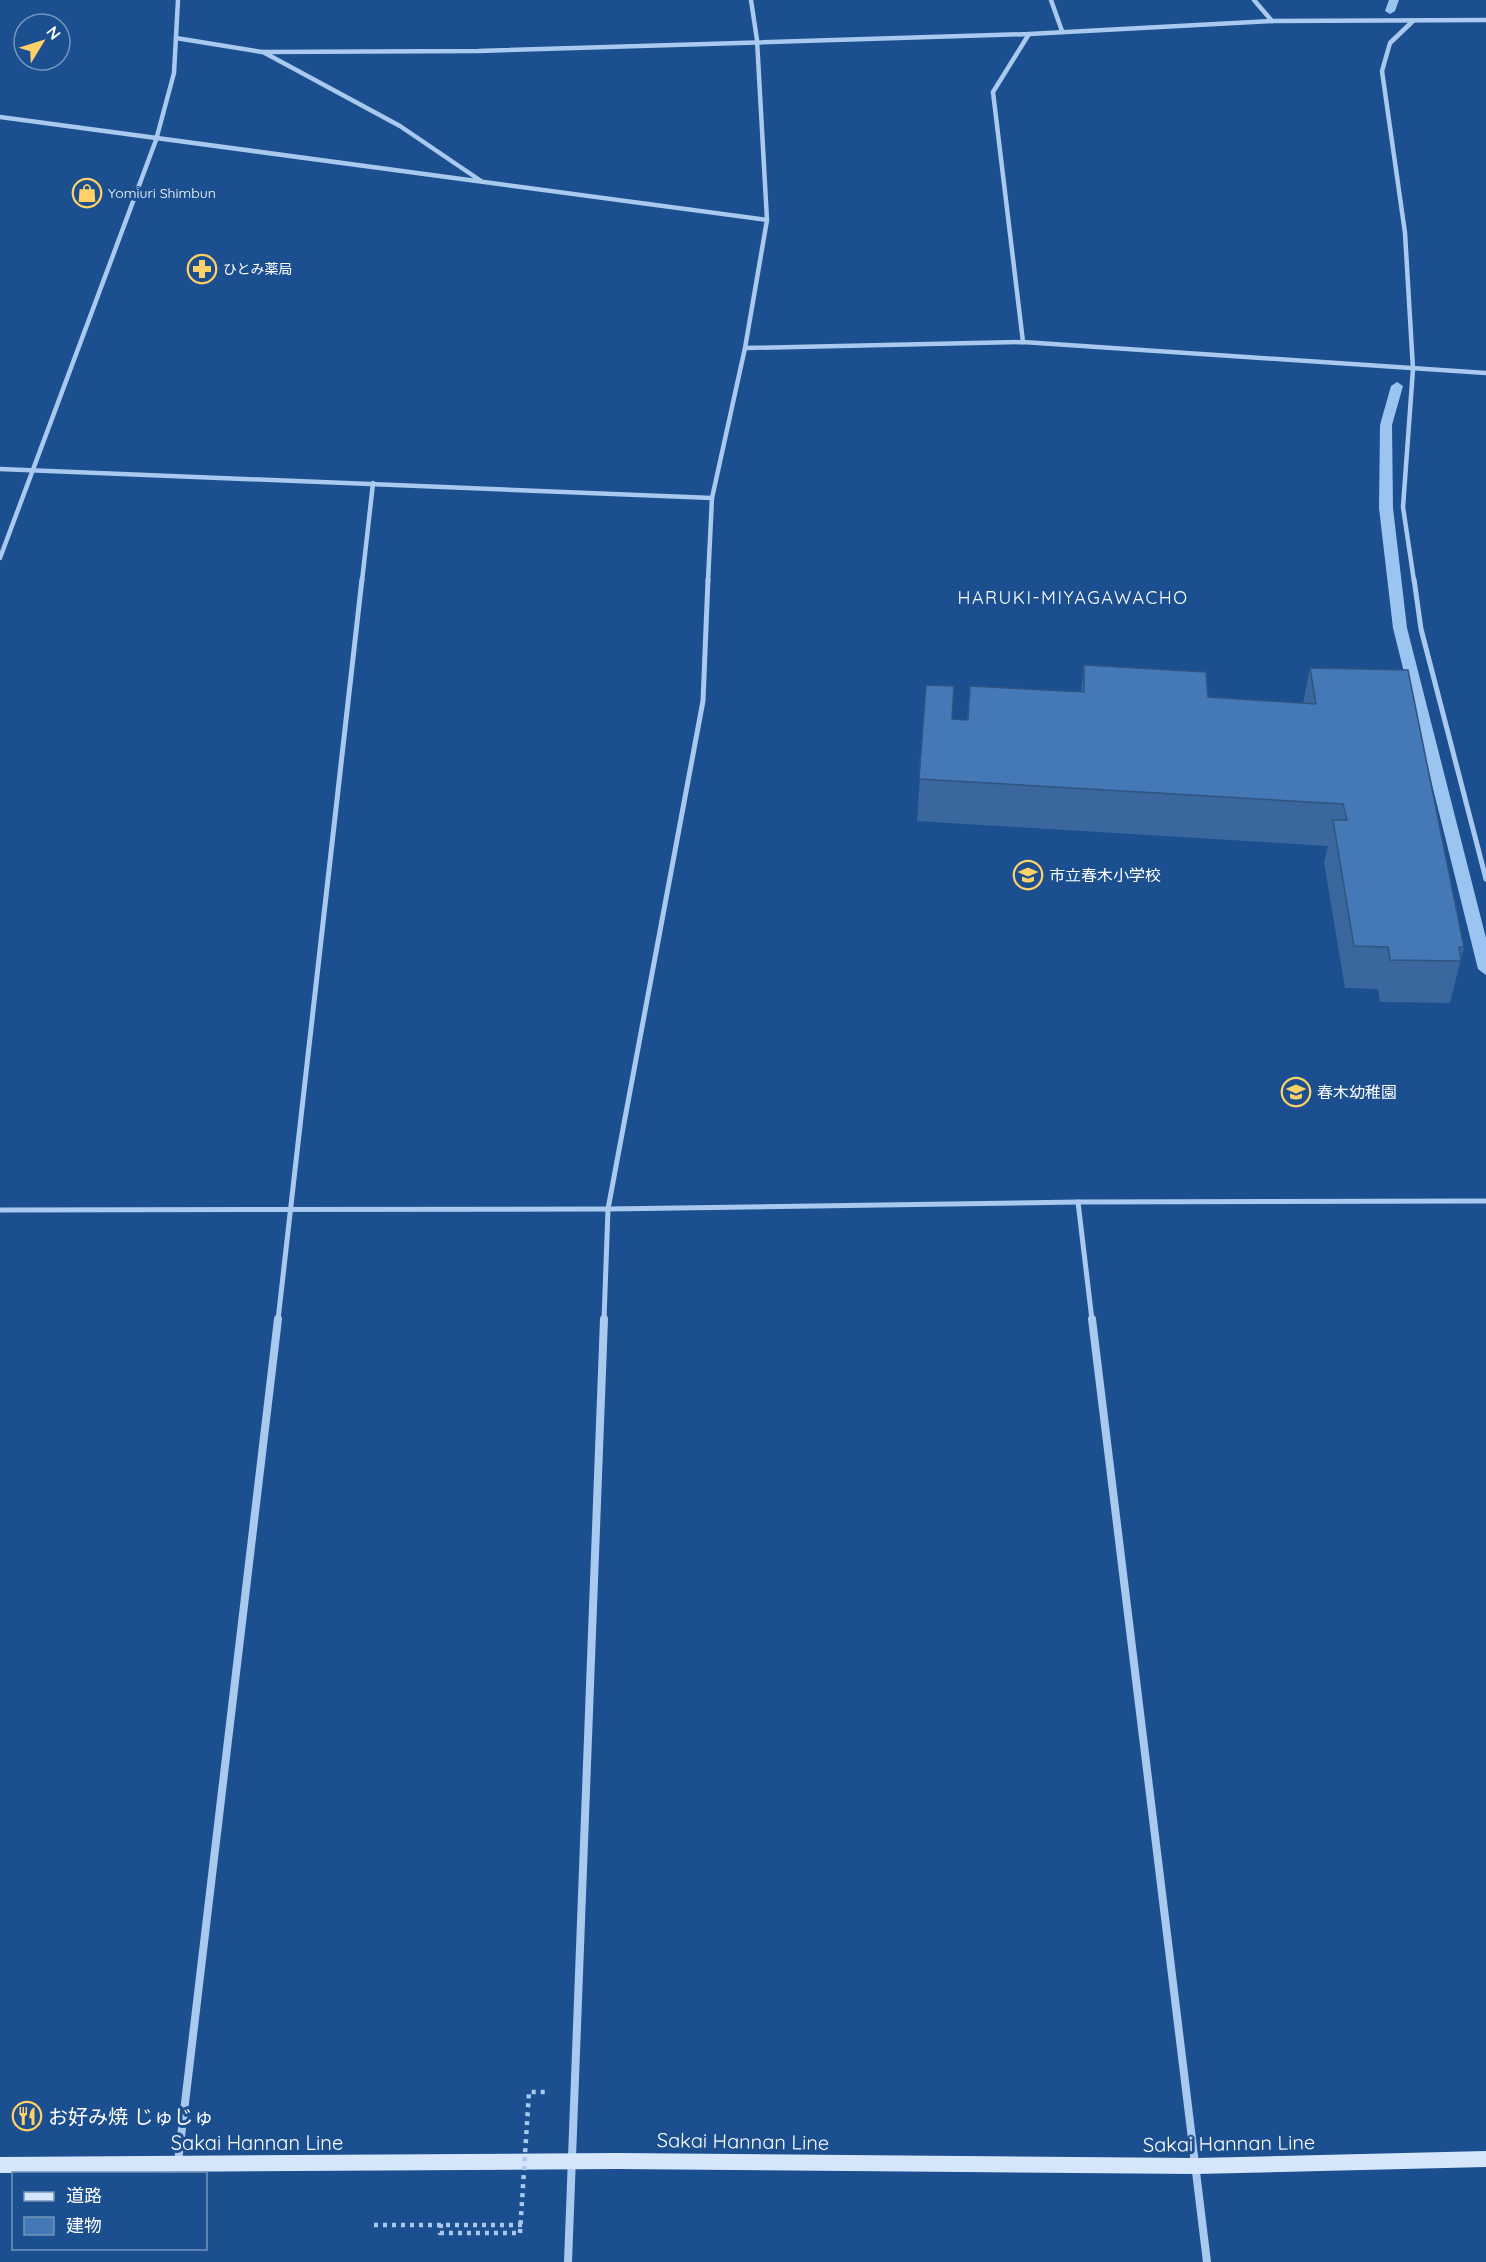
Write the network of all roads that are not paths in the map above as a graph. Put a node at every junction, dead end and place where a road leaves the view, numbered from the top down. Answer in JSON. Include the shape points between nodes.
{"nodes":[{"id":1,"x":178,"y":0,"type":"edge"},
{"id":2,"x":751,"y":0,"type":"edge"},
{"id":3,"x":1051,"y":0,"type":"edge"},
{"id":4,"x":1254,"y":0,"type":"edge"},
{"id":5,"x":1486,"y":20,"type":"edge"},
{"id":6,"x":1272,"y":21,"type":"junction"},
{"id":7,"x":1413,"y":21,"type":"junction"},
{"id":8,"x":1062,"y":31,"type":"junction"},
{"id":9,"x":1029,"y":34,"type":"junction"},
{"id":10,"x":176,"y":39,"type":"junction"},
{"id":11,"x":757,"y":40,"type":"junction"},
{"id":12,"x":262,"y":52,"type":"junction"},
{"id":13,"x":0,"y":117,"type":"edge"},
{"id":14,"x":156,"y":140,"type":"junction"},
{"id":15,"x":484,"y":183,"type":"junction"},
{"id":16,"x":767,"y":220,"type":"junction"},
{"id":17,"x":1023,"y":342,"type":"junction"},
{"id":18,"x":745,"y":348,"type":"junction"},
{"id":19,"x":1413,"y":369,"type":"junction"},
{"id":20,"x":1486,"y":373,"type":"edge"},
{"id":21,"x":0,"y":469,"type":"edge"},
{"id":22,"x":31,"y":469,"type":"junction"},
{"id":23,"x":373,"y":483,"type":"junction"},
{"id":24,"x":712,"y":498,"type":"junction"},
{"id":25,"x":0,"y":558,"type":"edge"},
{"id":26,"x":1486,"y":879,"type":"edge"},
{"id":27,"x":1486,"y":1201,"type":"edge"},
{"id":28,"x":1078,"y":1202,"type":"junction"},
{"id":29,"x":608,"y":1209,"type":"junction"},
{"id":30,"x":0,"y":1210,"type":"edge"},
{"id":31,"x":291,"y":1210,"type":"junction"},
{"id":32,"x":1486,"y":2159,"type":"edge"},
{"id":33,"x":571,"y":2161,"type":"junction"},
{"id":34,"x":178,"y":2163,"type":"junction"},
{"id":35,"x":0,"y":2165,"type":"edge"},
{"id":36,"x":1196,"y":2166,"type":"junction"},
{"id":37,"x":568,"y":2262,"type":"edge"},
{"id":38,"x":1207,"y":2262,"type":"edge"}],
"edges":[{"from":1,"to":10,"type":"street"},
{"from":2,"to":11,"type":"street"},
{"from":3,"to":8,"type":"street"},
{"from":4,"to":6,"type":"street"},
{"from":5,"to":7,"type":"street"},
{"from":6,"to":7,"type":"street"},
{"from":6,"to":8,"type":"street"},
{"from":7,"to":19,"type":"street","via":[[1390,43],[1382,71],[1405,233]]},
{"from":8,"to":9,"type":"street"},
{"from":9,"to":11,"type":"street"},
{"from":9,"to":17,"type":"street","via":[[993,92]]},
{"from":10,"to":12,"type":"street"},
{"from":10,"to":14,"type":"street","via":[[174,72]]},
{"from":11,"to":12,"type":"street","via":[[478,51]]},
{"from":11,"to":16,"type":"street"},
{"from":12,"to":15,"type":"street","via":[[400,126]]},
{"from":13,"to":14,"type":"street"},
{"from":14,"to":15,"type":"street"},
{"from":14,"to":22,"type":"street"},
{"from":15,"to":16,"type":"street"},
{"from":16,"to":18,"type":"street"},
{"from":17,"to":18,"type":"street"},
{"from":17,"to":19,"type":"street"},
{"from":18,"to":24,"type":"street"},
{"from":19,"to":20,"type":"street"},
{"from":19,"to":26,"type":"street","via":[[1403,507],[1421,629]]},
{"from":21,"to":22,"type":"street"},
{"from":22,"to":23,"type":"street"},
{"from":22,"to":25,"type":"street"},
{"from":23,"to":24,"type":"street"},
{"from":23,"to":31,"type":"street"},
{"from":24,"to":29,"type":"street","via":[[703,701]]},
{"from":27,"to":28,"type":"street"},
{"from":28,"to":29,"type":"street"},
{"from":28,"to":36,"type":"street"},
{"from":29,"to":31,"type":"street"},
{"from":29,"to":33,"type":"street"},
{"from":30,"to":31,"type":"street"},
{"from":31,"to":34,"type":"street"},
{"from":32,"to":36,"type":"main road","name":"Sakai Hannan Line"},
{"from":33,"to":34,"type":"main road","name":"Sakai Hannan Line"},
{"from":33,"to":36,"type":"main road","name":"Sakai Hannan Line"},
{"from":33,"to":37,"type":"street"},
{"from":34,"to":35,"type":"main road","name":"Sakai Hannan Line"},
{"from":36,"to":38,"type":"street"}]}
